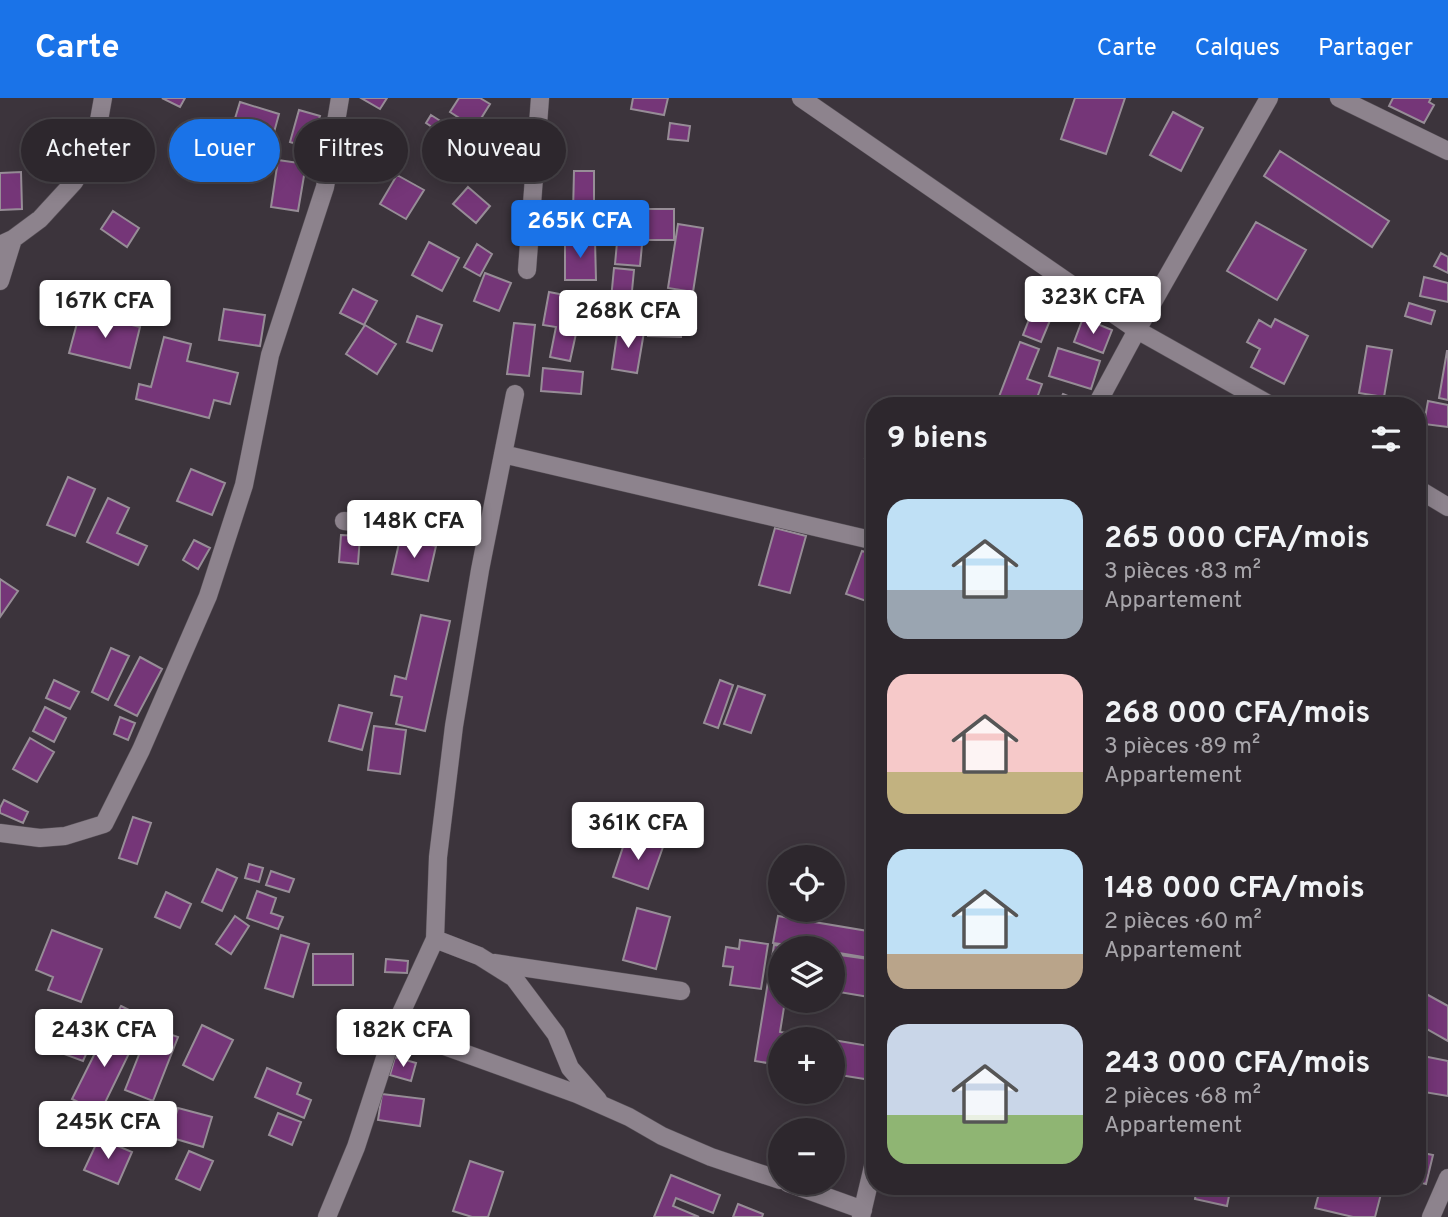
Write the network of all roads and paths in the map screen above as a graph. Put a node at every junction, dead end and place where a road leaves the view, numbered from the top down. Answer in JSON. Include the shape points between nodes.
{"nodes":[{"id":1,"x":103,"y":98,"type":"edge"},
{"id":2,"x":340,"y":98,"type":"edge"},
{"id":3,"x":540,"y":98,"type":"edge"},
{"id":4,"x":801,"y":98,"type":"edge"},
{"id":5,"x":1269,"y":98,"type":"edge"},
{"id":6,"x":1339,"y":98,"type":"edge"},
{"id":7,"x":1448,"y":150,"type":"edge"},
{"id":8,"x":6,"y":242,"type":"edge"},
{"id":9,"x":527,"y":270,"type":"dead end"},
{"id":10,"x":0,"y":281,"type":"edge"},
{"id":11,"x":1137,"y":330,"type":"junction"},
{"id":12,"x":515,"y":394,"type":"dead end"},
{"id":13,"x":1101,"y":397,"type":"edge"},
{"id":14,"x":1256,"y":397,"type":"edge"},
{"id":15,"x":503,"y":454,"type":"junction"},
{"id":16,"x":1426,"y":494,"type":"edge"},
{"id":17,"x":1448,"y":508,"type":"edge"},
{"id":18,"x":344,"y":521,"type":"dead end"},
{"id":19,"x":486,"y":536,"type":"junction"},
{"id":20,"x":866,"y":539,"type":"edge"},
{"id":21,"x":0,"y":833,"type":"edge"},
{"id":22,"x":435,"y":939,"type":"junction"},
{"id":23,"x":487,"y":961,"type":"junction"},
{"id":24,"x":681,"y":991,"type":"dead end"},
{"id":25,"x":396,"y":1024,"type":"junction"},
{"id":26,"x":602,"y":1105,"type":"junction"},
{"id":27,"x":768,"y":1177,"type":"edge"},
{"id":28,"x":1448,"y":1178,"type":"edge"},
{"id":29,"x":818,"y":1195,"type":"edge"},
{"id":30,"x":866,"y":1195,"type":"edge"},
{"id":31,"x":862,"y":1213,"type":"edge"},
{"id":32,"x":327,"y":1217,"type":"edge"},
{"id":33,"x":1431,"y":1217,"type":"edge"}],
"edges":[{"from":1,"to":8,"type":"street","via":[[94,148],[74,182],[40,219]]},
{"from":2,"to":21,"type":"street","via":[[325,187],[270,355],[244,485],[208,596],[141,750],[104,824],[65,836]]},
{"from":3,"to":9,"type":"street"},
{"from":4,"to":11,"type":"street"},
{"from":5,"to":11,"type":"street"},
{"from":6,"to":7,"type":"street"},
{"from":8,"to":10,"type":"street"},
{"from":11,"to":13,"type":"street"},
{"from":11,"to":14,"type":"street"},
{"from":12,"to":15,"type":"street"},
{"from":15,"to":19,"type":"street"},
{"from":15,"to":20,"type":"street"},
{"from":16,"to":17,"type":"street"},
{"from":18,"to":19,"type":"street"},
{"from":19,"to":22,"type":"street","via":[[454,726],[438,857]]},
{"from":22,"to":23,"type":"street"},
{"from":22,"to":25,"type":"street"},
{"from":23,"to":24,"type":"street"},
{"from":23,"to":26,"type":"street","via":[[513,978],[533,1002],[556,1034],[570,1068]]},
{"from":25,"to":26,"type":"street","via":[[414,1035]]},
{"from":25,"to":32,"type":"street"},
{"from":26,"to":27,"type":"street","via":[[662,1136]]},
{"from":28,"to":33,"type":"street"},
{"from":29,"to":31,"type":"street"},
{"from":30,"to":31,"type":"street"}]}
